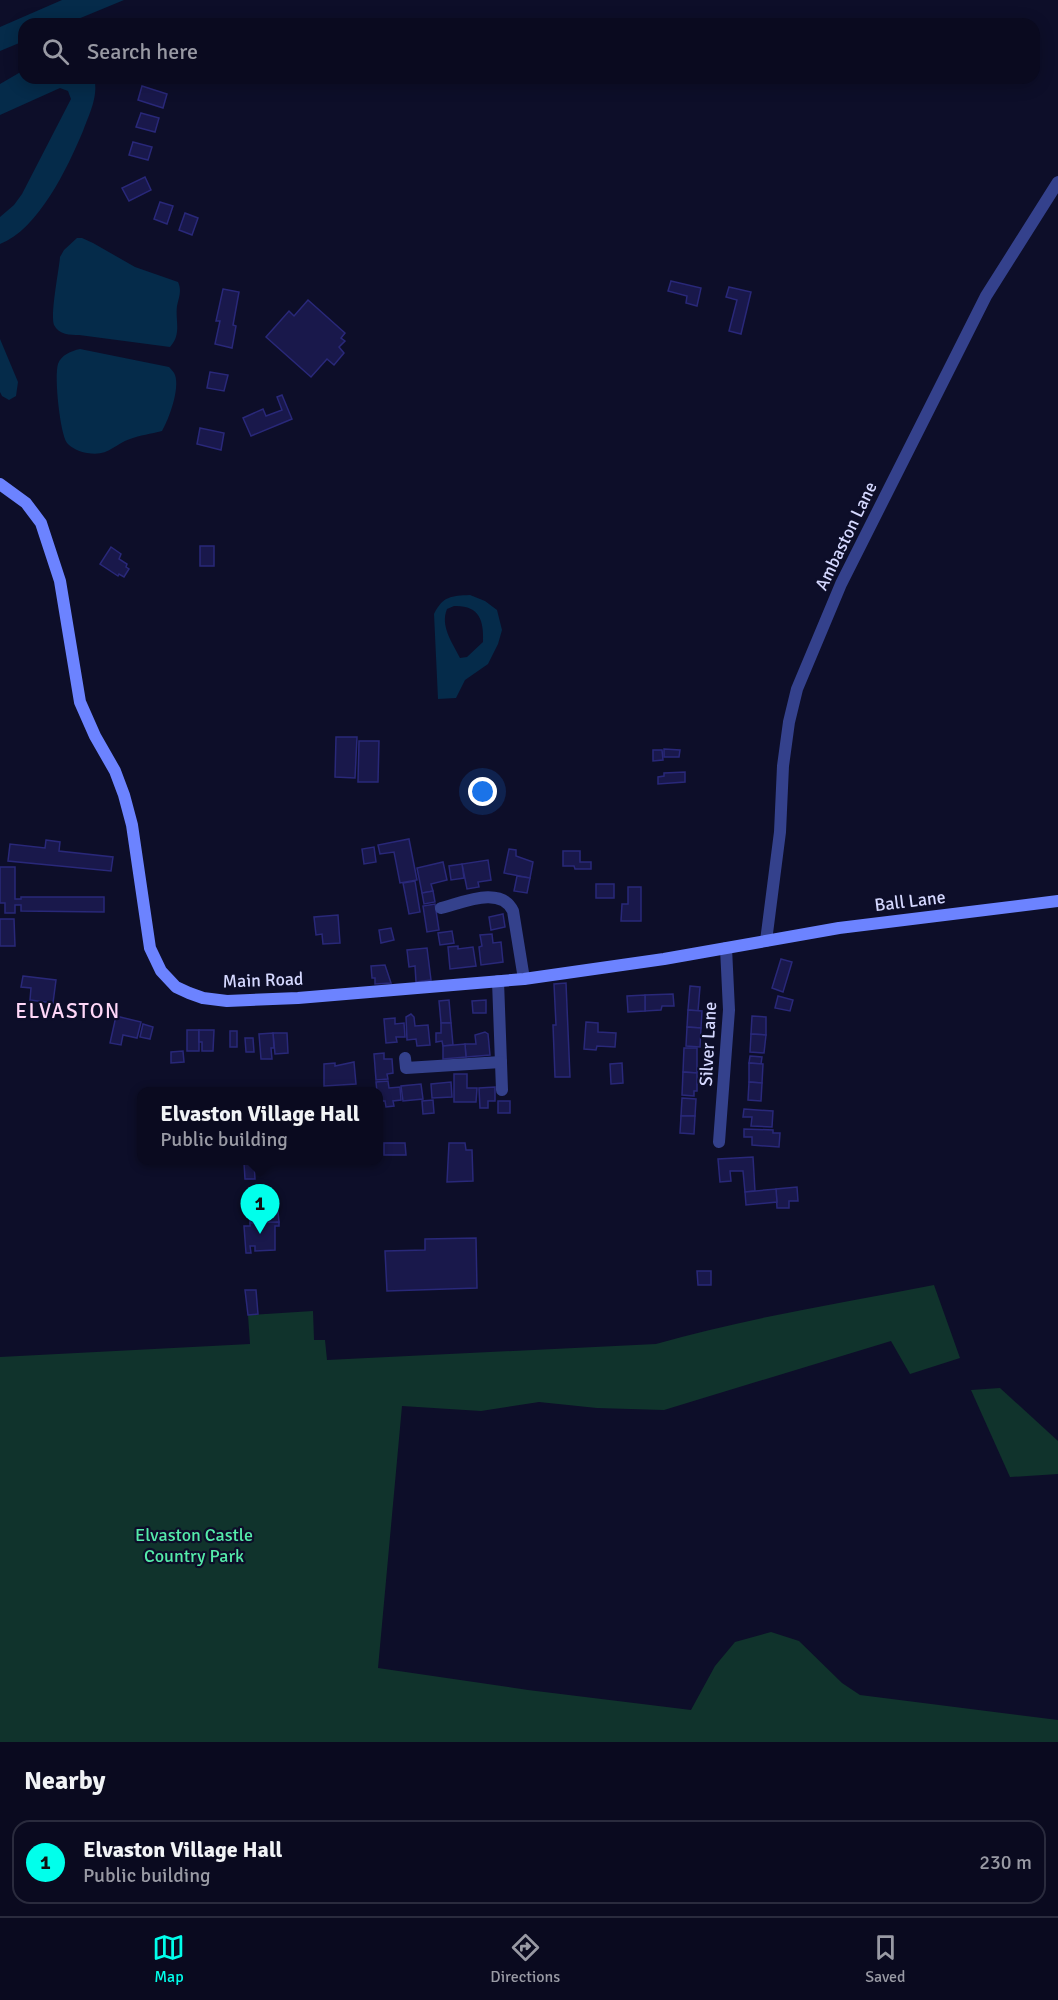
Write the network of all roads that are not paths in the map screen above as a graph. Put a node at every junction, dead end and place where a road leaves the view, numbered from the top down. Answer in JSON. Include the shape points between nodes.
{"nodes":[{"id":1,"x":1058,"y":182,"type":"edge"},
{"id":2,"x":0,"y":484,"type":"edge"},
{"id":3,"x":1058,"y":901,"type":"edge"},
{"id":4,"x":441,"y":908,"type":"dead end"},
{"id":5,"x":766,"y":941,"type":"junction"},
{"id":6,"x":726,"y":948,"type":"junction"},
{"id":7,"x":524,"y":979,"type":"junction"},
{"id":8,"x":498,"y":981,"type":"junction"},
{"id":9,"x":405,"y":1058,"type":"dead end"},
{"id":10,"x":501,"y":1062,"type":"junction"},
{"id":11,"x":502,"y":1090,"type":"dead end"},
{"id":12,"x":719,"y":1142,"type":"dead end"}],
"edges":[{"from":1,"to":5,"type":"street","name":"Ambaston Lane","via":[[981,306],[841,584],[797,689],[783,766],[780,831]]},
{"from":2,"to":8,"type":"main road","name":"Main Road","via":[[26,503],[41,523],[60,581],[80,702],[115,771],[132,825],[150,948],[155,962],[176,987],[203,998],[227,1001]]},
{"from":3,"to":5,"type":"main road","name":"Ball Lane"},
{"from":4,"to":7,"type":"street","via":[[494,897],[507,902],[513,911]]},
{"from":5,"to":6,"type":"main road","name":"Main Road"},
{"from":6,"to":7,"type":"main road","name":"Main Road"},
{"from":6,"to":12,"type":"street","name":"Silver Lane","via":[[729,1010]]},
{"from":7,"to":8,"type":"main road","name":"Main Road"},
{"from":8,"to":10,"type":"street"},
{"from":9,"to":10,"type":"street","via":[[406,1068]]},
{"from":10,"to":11,"type":"street"}]}
